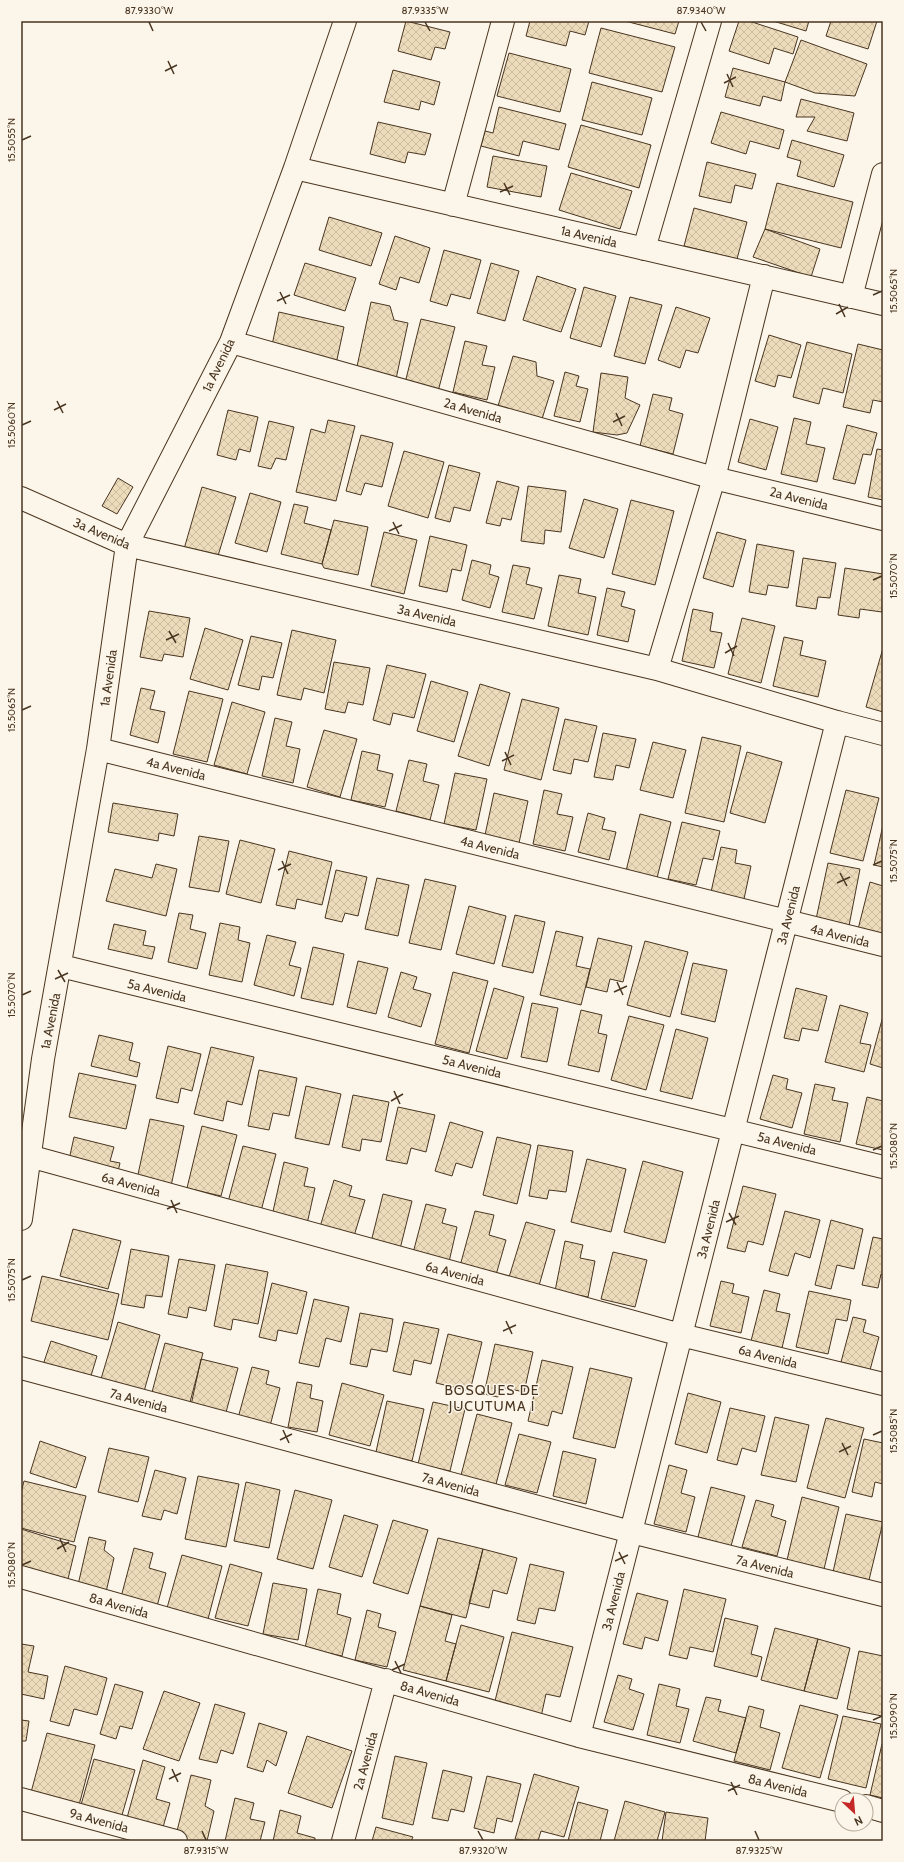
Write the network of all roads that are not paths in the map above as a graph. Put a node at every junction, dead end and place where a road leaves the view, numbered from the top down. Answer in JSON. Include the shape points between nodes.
{"nodes":[{"id":1,"x":345,"y":21,"type":"edge"},
{"id":2,"x":504,"y":21,"type":"edge"},
{"id":3,"x":710,"y":21,"type":"edge"},
{"id":4,"x":295,"y":168,"type":"junction"},
{"id":5,"x":883,"y":174,"type":"edge"},
{"id":6,"x":454,"y":205,"type":"junction"},
{"id":7,"x":644,"y":249,"type":"junction"},
{"id":8,"x":764,"y":276,"type":"junction"},
{"id":9,"x":851,"y":296,"type":"junction"},
{"id":10,"x":883,"y":304,"type":"edge"},
{"id":11,"x":231,"y":342,"type":"junction"},
{"id":12,"x":714,"y":478,"type":"junction"},
{"id":13,"x":21,"y":498,"type":"edge"},
{"id":14,"x":883,"y":519,"type":"edge"},
{"id":15,"x":127,"y":545,"type":"junction"},
{"id":16,"x":657,"y":669,"type":"junction"},
{"id":17,"x":837,"y":722,"type":"junction"},
{"id":18,"x":883,"y":734,"type":"edge"},
{"id":19,"x":98,"y":749,"type":"junction"},
{"id":20,"x":786,"y":921,"type":"junction"},
{"id":21,"x":883,"y":945,"type":"edge"},
{"id":22,"x":61,"y":966,"type":"junction"},
{"id":23,"x":734,"y":1130,"type":"junction"},
{"id":24,"x":29,"y":1156,"type":"junction"},
{"id":25,"x":883,"y":1167,"type":"edge"},
{"id":26,"x":21,"y":1219,"type":"edge"},
{"id":27,"x":681,"y":1335,"type":"junction"},
{"id":28,"x":21,"y":1368,"type":"edge"},
{"id":29,"x":883,"y":1384,"type":"edge"},
{"id":30,"x":631,"y":1532,"type":"junction"},
{"id":31,"x":21,"y":1577,"type":"edge"},
{"id":32,"x":883,"y":1595,"type":"edge"},
{"id":33,"x":386,"y":1680,"type":"junction"},
{"id":34,"x":579,"y":1736,"type":"junction"},
{"id":35,"x":834,"y":1798,"type":"edge"},
{"id":36,"x":21,"y":1799,"type":"edge"},
{"id":37,"x":176,"y":1841,"type":"edge"},
{"id":38,"x":343,"y":1841,"type":"edge"}],
"edges":[{"from":1,"to":4,"type":"street","name":"1a Avenida"},
{"from":2,"to":6,"type":"street"},
{"from":3,"to":7,"type":"street"},
{"from":4,"to":6,"type":"street","name":"1a Avenida"},
{"from":4,"to":11,"type":"street","name":"1a Avenida"},
{"from":5,"to":9,"type":"street"},
{"from":6,"to":7,"type":"street","name":"1a Avenida"},
{"from":7,"to":8,"type":"street","name":"1a Avenida"},
{"from":8,"to":9,"type":"street","name":"1a Avenida"},
{"from":8,"to":12,"type":"street"},
{"from":9,"to":10,"type":"street","name":"1a Avenida"},
{"from":11,"to":12,"type":"street","name":"2a Avenida"},
{"from":11,"to":15,"type":"street","name":"1a Avenida"},
{"from":12,"to":14,"type":"street","name":"2a Avenida"},
{"from":12,"to":16,"type":"street"},
{"from":13,"to":15,"type":"street","name":"3a Avenida"},
{"from":15,"to":16,"type":"street","name":"3a Avenida"},
{"from":15,"to":19,"type":"street","name":"1a Avenida"},
{"from":16,"to":17,"type":"street","name":"3a Avenida"},
{"from":17,"to":18,"type":"street","name":"3a Avenida"},
{"from":17,"to":20,"type":"street","name":"3a Avenida"},
{"from":19,"to":20,"type":"street","name":"4a Avenida"},
{"from":19,"to":22,"type":"street","name":"1a Avenida"},
{"from":20,"to":21,"type":"street","name":"4a Avenida"},
{"from":20,"to":23,"type":"street","name":"3a Avenida"},
{"from":22,"to":23,"type":"street","name":"5a Avenida"},
{"from":22,"to":24,"type":"street","name":"1a Avenida","via":[[43,1059]]},
{"from":23,"to":25,"type":"street","name":"5a Avenida"},
{"from":23,"to":27,"type":"street","name":"3a Avenida"},
{"from":24,"to":26,"type":"street","name":"1a Avenida"},
{"from":24,"to":27,"type":"street","name":"6a Avenida"},
{"from":27,"to":29,"type":"street","name":"6a Avenida"},
{"from":27,"to":30,"type":"street","name":"3a Avenida"},
{"from":28,"to":30,"type":"street","name":"7a Avenida"},
{"from":30,"to":32,"type":"street","name":"7a Avenida"},
{"from":30,"to":34,"type":"street","name":"3a Avenida"},
{"from":31,"to":33,"type":"street","name":"8a Avenida"},
{"from":33,"to":34,"type":"street","name":"8a Avenida"},
{"from":33,"to":38,"type":"street","name":"2a Avenida"},
{"from":34,"to":35,"type":"street","name":"8a Avenida"},
{"from":36,"to":37,"type":"street","name":"9a Avenida"}]}
